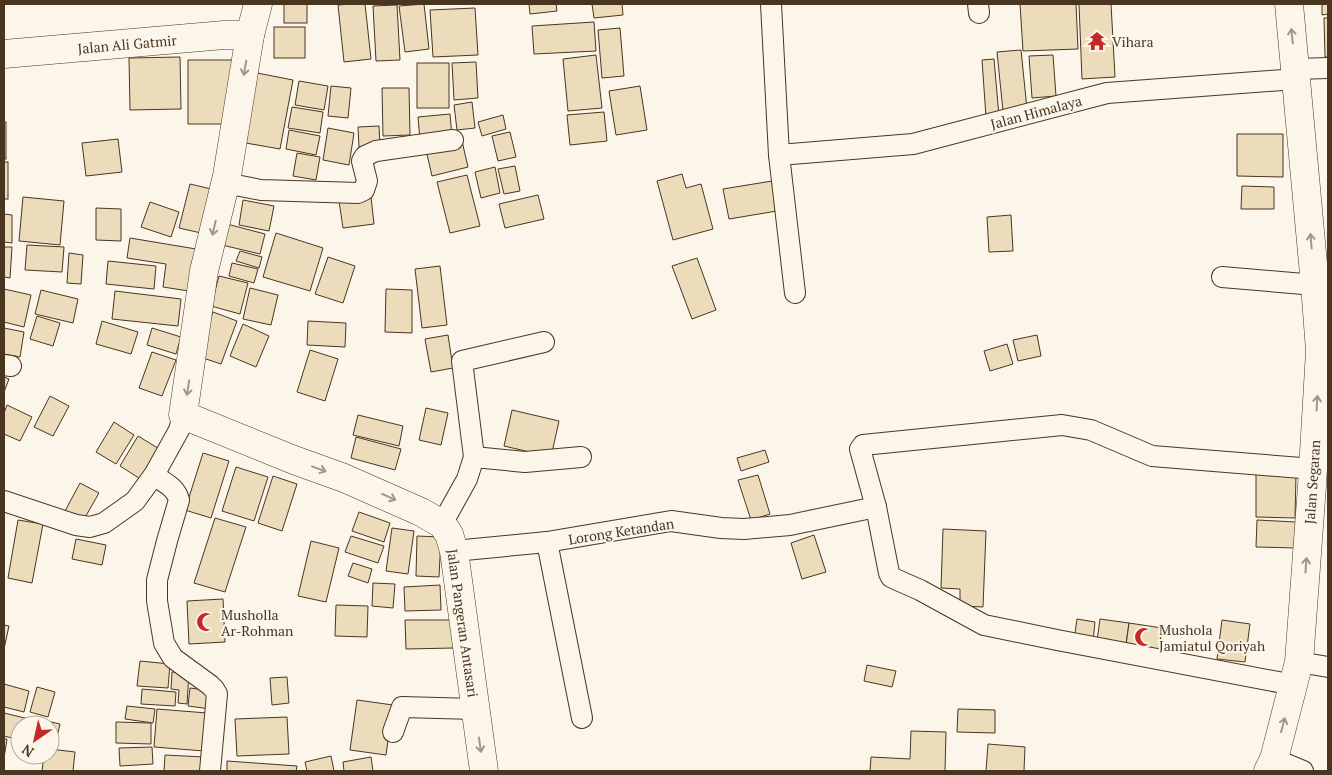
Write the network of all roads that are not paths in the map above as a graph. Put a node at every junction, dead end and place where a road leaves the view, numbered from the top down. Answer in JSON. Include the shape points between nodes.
{"nodes":[{"id":1,"x":258,"y":4,"type":"edge"},
{"id":2,"x":770,"y":4,"type":"edge"},
{"id":3,"x":1289,"y":4,"type":"edge"},
{"id":4,"x":250,"y":35,"type":"junction"},
{"id":5,"x":4,"y":54,"type":"edge"},
{"id":6,"x":1328,"y":68,"type":"edge"},
{"id":7,"x":1296,"y":74,"type":"junction"},
{"id":8,"x":453,"y":140,"type":"dead end"},
{"id":9,"x":779,"y":155,"type":"junction"},
{"id":10,"x":225,"y":183,"type":"junction"},
{"id":11,"x":1222,"y":277,"type":"dead end"},
{"id":12,"x":1315,"y":285,"type":"junction"},
{"id":13,"x":795,"y":293,"type":"dead end"},
{"id":14,"x":1323,"y":323,"type":"edge"},
{"id":15,"x":544,"y":342,"type":"dead end"},
{"id":16,"x":1324,"y":351,"type":"edge"},
{"id":17,"x":183,"y":415,"type":"junction"},
{"id":18,"x":581,"y":456,"type":"dead end"},
{"id":19,"x":474,"y":457,"type":"junction"},
{"id":20,"x":154,"y":476,"type":"junction"},
{"id":21,"x":1318,"y":482,"type":"edge"},
{"id":22,"x":4,"y":501,"type":"edge"},
{"id":23,"x":876,"y":507,"type":"junction"},
{"id":24,"x":442,"y":524,"type":"junction"},
{"id":25,"x":547,"y":542,"type":"junction"},
{"id":26,"x":454,"y":550,"type":"junction"},
{"id":27,"x":1328,"y":667,"type":"edge"},
{"id":28,"x":1297,"y":673,"type":"junction"},
{"id":29,"x":476,"y":709,"type":"junction"},
{"id":30,"x":582,"y":718,"type":"dead end"},
{"id":31,"x":392,"y":732,"type":"dead end"},
{"id":32,"x":1271,"y":765,"type":"edge"},
{"id":33,"x":210,"y":771,"type":"edge"},
{"id":34,"x":484,"y":771,"type":"edge"},
{"id":35,"x":1303,"y":771,"type":"edge"}],
"edges":[{"from":1,"to":4,"type":"street"},
{"from":2,"to":9,"type":"street"},
{"from":7,"to":3,"type":"street","name":"Jalan Segaran","one_way":true},
{"from":4,"to":5,"type":"street","name":"Jalan Ali Gatmir"},
{"from":4,"to":10,"type":"street","one_way":true},
{"from":6,"to":7,"type":"street","name":"Jalan Himalaya"},
{"from":7,"to":9,"type":"street","name":"Jalan Himalaya","via":[[1107,93],[913,144]]},
{"from":12,"to":7,"type":"street","name":"Jalan Segaran","one_way":true},
{"from":8,"to":10,"type":"street","via":[[364,156],[362,161],[367,181],[364,190],[358,193],[261,190]]},
{"from":9,"to":13,"type":"street"},
{"from":10,"to":17,"type":"street","one_way":true,"via":[[204,272]]},
{"from":11,"to":12,"type":"street"},
{"from":12,"to":14,"type":"street","name":"Jalan Segaran"},
{"from":14,"to":16,"type":"street","name":"Jalan Segaran"},
{"from":15,"to":19,"type":"street","via":[[462,362]]},
{"from":21,"to":16,"type":"street","name":"Jalan Segaran","one_way":true},
{"from":17,"to":20,"type":"street","via":[[179,430]]},
{"from":17,"to":24,"type":"street","one_way":true,"via":[[344,478]]},
{"from":18,"to":19,"type":"street","via":[[525,462]]},
{"from":19,"to":24,"type":"street","via":[[467,479]]},
{"from":20,"to":22,"type":"street","via":[[135,501],[104,523],[90,526],[76,525]]},
{"from":20,"to":33,"type":"street","via":[[173,488],[179,500],[157,580],[164,644],[173,658],[210,685],[216,694]]},
{"from":21,"to":23,"type":"street","via":[[1152,456],[1091,430],[1062,425],[863,444],[860,449]]},
{"from":28,"to":21,"type":"street","name":"Jalan Segaran","one_way":true},
{"from":23,"to":25,"type":"street","name":"Lorong Ketandan","via":[[790,525],[744,529],[671,521]]},
{"from":23,"to":28,"type":"street","via":[[891,577],[984,624],[1057,640]]},
{"from":24,"to":26,"type":"street","name":"Jalan Pangeran Antasari"},
{"from":25,"to":26,"type":"street","name":"Lorong Ketandan"},
{"from":25,"to":30,"type":"street"},
{"from":26,"to":29,"type":"street","name":"Jalan Pangeran Antasari"},
{"from":27,"to":28,"type":"street"},
{"from":32,"to":28,"type":"street","name":"Jalan Segaran","one_way":true},
{"from":29,"to":31,"type":"street","via":[[405,706]]},
{"from":29,"to":34,"type":"street","name":"Jalan Pangeran Antasari","one_way":true},
{"from":32,"to":35,"type":"street"}]}
